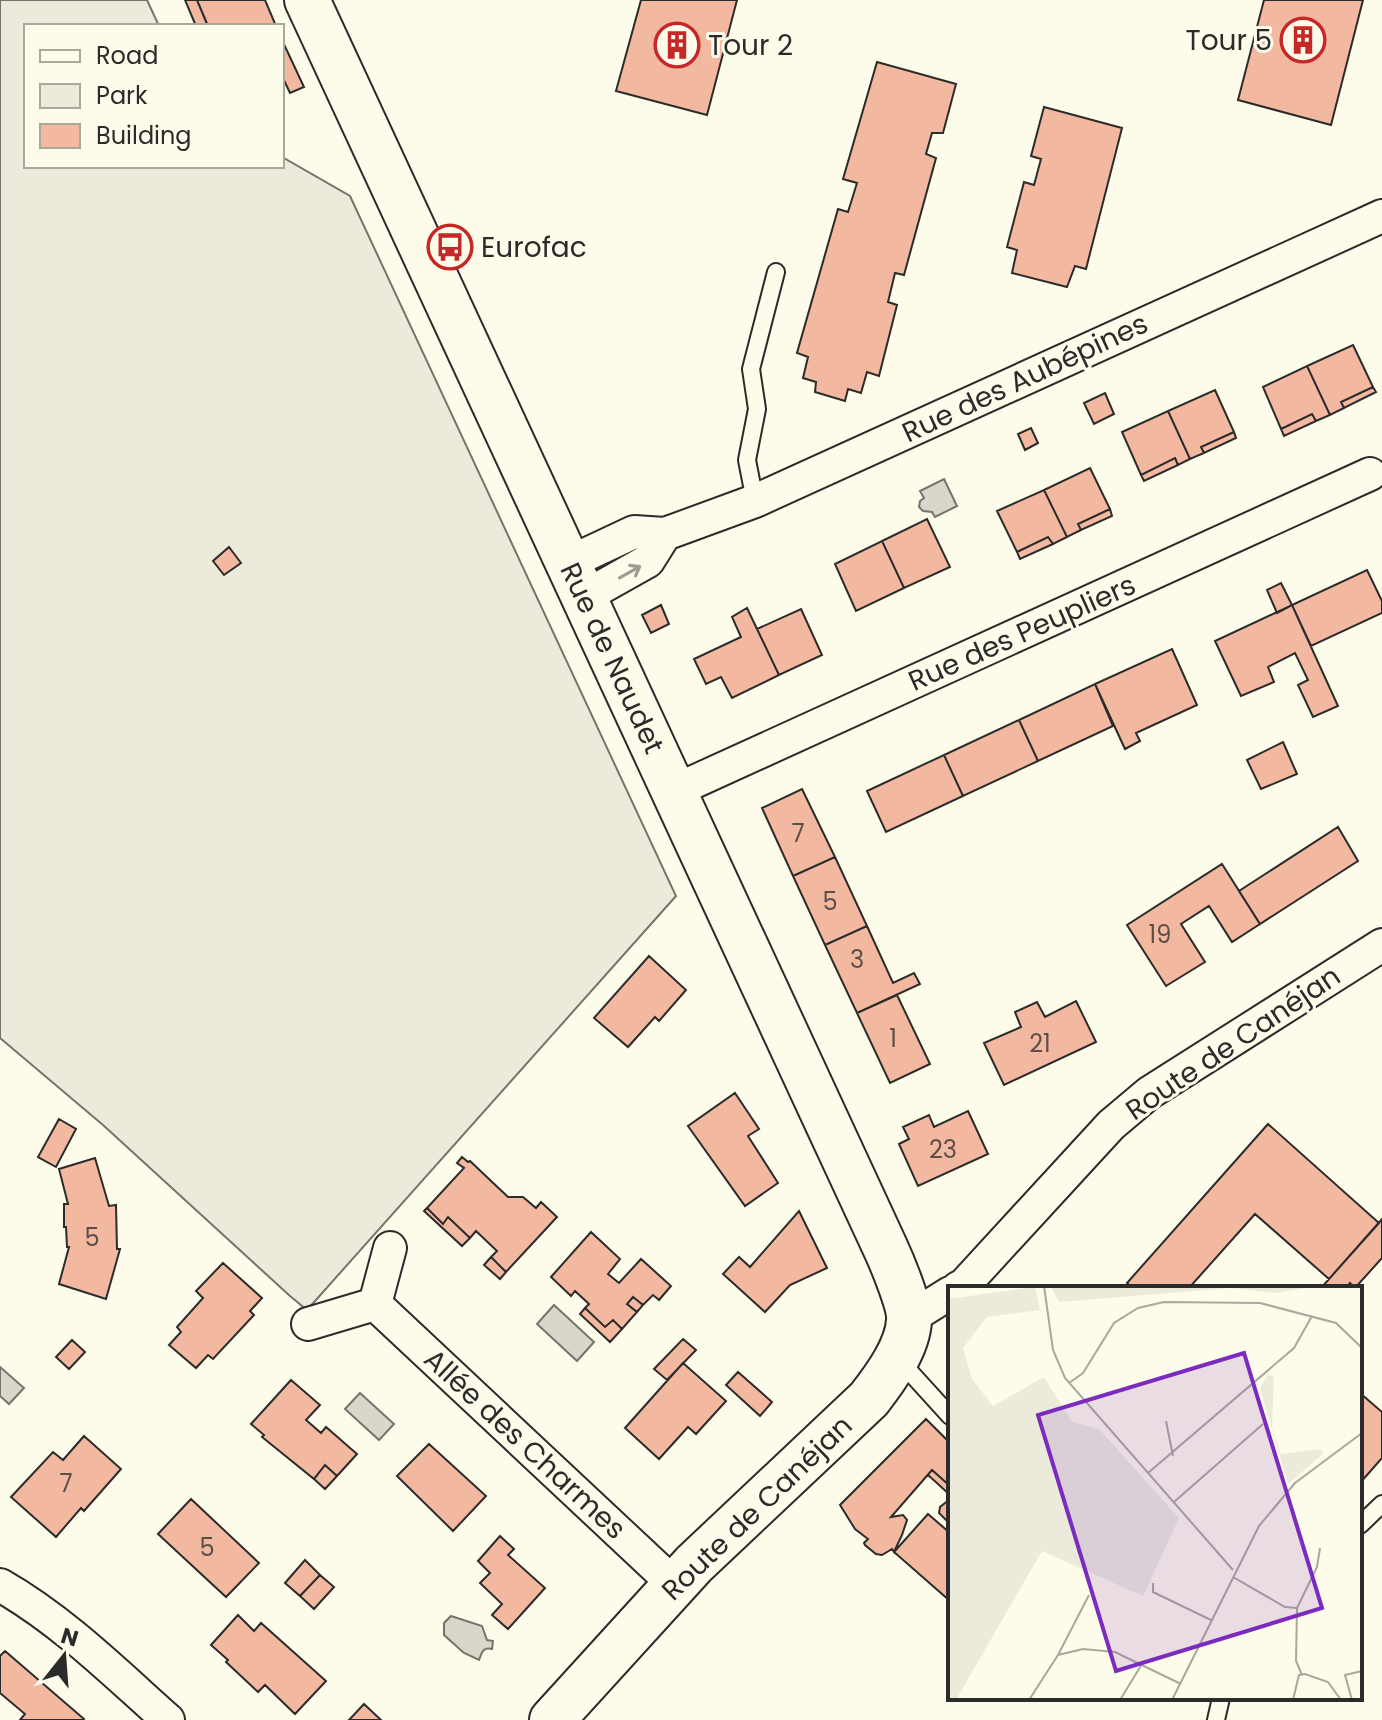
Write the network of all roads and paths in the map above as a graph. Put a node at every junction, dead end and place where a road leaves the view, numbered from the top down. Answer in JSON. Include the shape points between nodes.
{"nodes":[{"id":1,"x":307,"y":0,"type":"edge"},
{"id":2,"x":1382,"y":216,"type":"edge"},
{"id":3,"x":776,"y":272,"type":"dead end"},
{"id":4,"x":1370,"y":474,"type":"dead end"},
{"id":5,"x":755,"y":501,"type":"junction"},
{"id":6,"x":576,"y":580,"type":"junction"},
{"id":7,"x":674,"y":791,"type":"junction"},
{"id":8,"x":1382,"y":945,"type":"edge"},
{"id":9,"x":390,"y":1248,"type":"dead end"},
{"id":10,"x":962,"y":1286,"type":"edge"},
{"id":11,"x":948,"y":1294,"type":"edge"},
{"id":12,"x":375,"y":1304,"type":"junction"},
{"id":13,"x":910,"y":1318,"type":"junction"},
{"id":14,"x":308,"y":1324,"type":"dead end"},
{"id":15,"x":897,"y":1358,"type":"junction"},
{"id":16,"x":948,"y":1414,"type":"edge"},
{"id":17,"x":1382,"y":1504,"type":"edge"},
{"id":18,"x":1362,"y":1523,"type":"edge"},
{"id":19,"x":0,"y":1585,"type":"edge"},
{"id":20,"x":675,"y":1585,"type":"junction"},
{"id":21,"x":1221,"y":1700,"type":"edge"},
{"id":22,"x":168,"y":1720,"type":"edge"},
{"id":23,"x":552,"y":1720,"type":"edge"},
{"id":24,"x":1216,"y":1720,"type":"edge"}],
"edges":[{"from":1,"to":6,"type":"street","name":"Rue de Naudet"},
{"from":2,"to":5,"type":"street","name":"Rue des Aubépines"},
{"from":3,"to":5,"type":"lane","via":[[751,369],[757,409],[747,460]]},
{"from":4,"to":7,"type":"street","name":"Rue des Peupliers"},
{"from":5,"to":6,"type":"street","name":"Rue des Aubépines","via":[[665,534],[634,532]]},
{"from":6,"to":7,"type":"street","name":"Rue de Naudet"},
{"from":7,"to":13,"type":"street","name":"Rue de Naudet","via":[[896,1271]]},
{"from":8,"to":10,"type":"street","name":"Route de Canéjan","via":[[1149,1093],[1111,1125]]},
{"from":9,"to":12,"type":"street"},
{"from":11,"to":13,"type":"street"},
{"from":12,"to":14,"type":"street"},
{"from":12,"to":20,"type":"street","name":"Allée des Charmes"},
{"from":13,"to":15,"type":"street","name":"Route de Canéjan"},
{"from":15,"to":16,"type":"lane"},
{"from":15,"to":20,"type":"street","name":"Route de Canéjan","via":[[869,1399]]},
{"from":17,"to":18,"type":"lane"},
{"from":19,"to":22,"type":"street","via":[[67,1630]]},
{"from":20,"to":23,"type":"street","name":"Route de Canéjan"},
{"from":21,"to":24,"type":"lane"}]}
